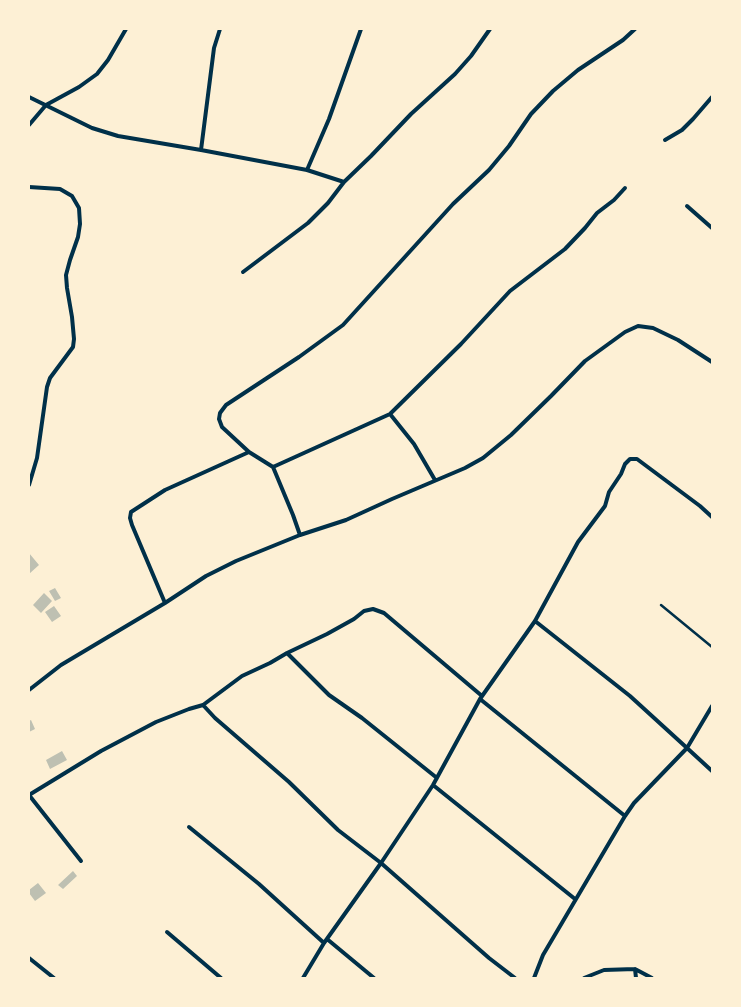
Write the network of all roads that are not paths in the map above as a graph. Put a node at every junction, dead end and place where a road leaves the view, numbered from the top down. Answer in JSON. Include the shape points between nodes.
{"nodes":[{"id":1,"x":126,"y":29,"type":"edge"},
{"id":2,"x":220,"y":29,"type":"edge"},
{"id":3,"x":361,"y":29,"type":"edge"},
{"id":4,"x":490,"y":29,"type":"edge"},
{"id":5,"x":635,"y":29,"type":"edge"},
{"id":6,"x":712,"y":96,"type":"edge"},
{"id":7,"x":29,"y":97,"type":"edge"},
{"id":8,"x":46,"y":105,"type":"junction"},
{"id":9,"x":29,"y":125,"type":"edge"},
{"id":10,"x":665,"y":140,"type":"dead end"},
{"id":11,"x":201,"y":150,"type":"junction"},
{"id":12,"x":307,"y":170,"type":"junction"},
{"id":13,"x":344,"y":182,"type":"junction"},
{"id":14,"x":29,"y":187,"type":"edge"},
{"id":15,"x":626,"y":188,"type":"dead end"},
{"id":16,"x":687,"y":206,"type":"dead end"},
{"id":17,"x":712,"y":228,"type":"edge"},
{"id":18,"x":243,"y":272,"type":"dead end"},
{"id":19,"x":712,"y":362,"type":"edge"},
{"id":20,"x":390,"y":414,"type":"junction"},
{"id":21,"x":249,"y":452,"type":"junction"},
{"id":22,"x":273,"y":468,"type":"junction"},
{"id":23,"x":435,"y":480,"type":"junction"},
{"id":24,"x":29,"y":485,"type":"edge"},
{"id":25,"x":712,"y":517,"type":"edge"},
{"id":26,"x":300,"y":535,"type":"junction"},
{"id":27,"x":165,"y":603,"type":"junction"},
{"id":28,"x":661,"y":605,"type":"dead end"},
{"id":29,"x":535,"y":621,"type":"junction"},
{"id":30,"x":712,"y":647,"type":"edge"},
{"id":31,"x":287,"y":653,"type":"junction"},
{"id":32,"x":29,"y":690,"type":"edge"},
{"id":33,"x":481,"y":698,"type":"junction"},
{"id":34,"x":203,"y":705,"type":"junction"},
{"id":35,"x":712,"y":706,"type":"edge"},
{"id":36,"x":687,"y":748,"type":"junction"},
{"id":37,"x":712,"y":771,"type":"edge"},
{"id":38,"x":437,"y":778,"type":"junction"},
{"id":39,"x":433,"y":785,"type":"junction"},
{"id":40,"x":29,"y":795,"type":"edge"},
{"id":41,"x":625,"y":816,"type":"junction"},
{"id":42,"x":189,"y":828,"type":"dead end"},
{"id":43,"x":81,"y":861,"type":"dead end"},
{"id":44,"x":381,"y":863,"type":"junction"},
{"id":45,"x":575,"y":899,"type":"junction"},
{"id":46,"x":167,"y":932,"type":"dead end"},
{"id":47,"x":327,"y":939,"type":"junction"},
{"id":48,"x":324,"y":943,"type":"junction"},
{"id":49,"x":29,"y":958,"type":"edge"},
{"id":50,"x":635,"y":969,"type":"junction"},
{"id":51,"x":54,"y":978,"type":"edge"},
{"id":52,"x":221,"y":978,"type":"edge"},
{"id":53,"x":303,"y":978,"type":"edge"},
{"id":54,"x":374,"y":978,"type":"edge"},
{"id":55,"x":515,"y":978,"type":"edge"},
{"id":56,"x":534,"y":978,"type":"edge"},
{"id":57,"x":584,"y":978,"type":"edge"},
{"id":58,"x":636,"y":978,"type":"edge"},
{"id":59,"x":652,"y":978,"type":"edge"}],
"edges":[{"from":1,"to":8,"type":"street","via":[[97,74]]},
{"from":2,"to":11,"type":"street","via":[[214,48]]},
{"from":3,"to":12,"type":"street","via":[[329,119]]},
{"from":4,"to":13,"type":"street","via":[[455,74],[411,114]]},
{"from":5,"to":21,"type":"street","via":[[553,91],[531,114],[489,170],[453,204],[343,325],[300,357],[226,405],[220,413],[222,427]]},
{"from":6,"to":10,"type":"street","via":[[682,130]]},
{"from":7,"to":8,"type":"street"},
{"from":8,"to":9,"type":"street"},
{"from":8,"to":11,"type":"street","via":[[92,128],[118,136]]},
{"from":11,"to":12,"type":"street"},
{"from":12,"to":13,"type":"street"},
{"from":13,"to":18,"type":"street","via":[[308,223]]},
{"from":14,"to":24,"type":"street","via":[[60,189],[72,196],[79,208],[80,224],[66,275],[73,347],[50,378],[47,387],[37,458]]},
{"from":15,"to":20,"type":"street","via":[[596,213],[565,249],[510,291]]},
{"from":16,"to":17,"type":"street"},
{"from":19,"to":23,"type":"street","via":[[678,340],[653,328],[638,326],[585,360],[511,435],[483,458]]},
{"from":20,"to":22,"type":"street"},
{"from":20,"to":23,"type":"street","via":[[414,444]]},
{"from":21,"to":22,"type":"street"},
{"from":21,"to":27,"type":"street","via":[[166,490],[131,512],[132,525]]},
{"from":22,"to":26,"type":"street"},
{"from":23,"to":26,"type":"street","via":[[346,520]]},
{"from":25,"to":29,"type":"street","via":[[637,459],[630,459],[609,492],[605,506],[578,542]]},
{"from":26,"to":27,"type":"street","via":[[206,576]]},
{"from":27,"to":32,"type":"street","via":[[61,665]]},
{"from":28,"to":30,"type":"lane"},
{"from":29,"to":33,"type":"street"},
{"from":29,"to":36,"type":"street","via":[[630,696]]},
{"from":31,"to":33,"type":"street","via":[[327,634],[364,611],[373,609],[384,613]]},
{"from":31,"to":34,"type":"street","via":[[242,676]]},
{"from":31,"to":38,"type":"street","via":[[329,695]]},
{"from":33,"to":38,"type":"street"},
{"from":33,"to":41,"type":"street"},
{"from":34,"to":40,"type":"street","via":[[156,722],[101,751]]},
{"from":34,"to":44,"type":"street","via":[[338,830]]},
{"from":35,"to":36,"type":"street"},
{"from":36,"to":37,"type":"street"},
{"from":36,"to":41,"type":"street","via":[[646,789]]},
{"from":38,"to":39,"type":"street"},
{"from":39,"to":44,"type":"street"},
{"from":39,"to":45,"type":"street"},
{"from":40,"to":43,"type":"street"},
{"from":41,"to":45,"type":"street"},
{"from":42,"to":48,"type":"street","via":[[259,884]]},
{"from":44,"to":47,"type":"street"},
{"from":44,"to":55,"type":"street"},
{"from":45,"to":56,"type":"street","via":[[543,955]]},
{"from":46,"to":52,"type":"street"},
{"from":47,"to":48,"type":"street"},
{"from":47,"to":54,"type":"street"},
{"from":48,"to":53,"type":"street"},
{"from":49,"to":51,"type":"street"},
{"from":50,"to":57,"type":"street","via":[[604,970]]},
{"from":50,"to":58,"type":"street"},
{"from":50,"to":59,"type":"street"}]}
